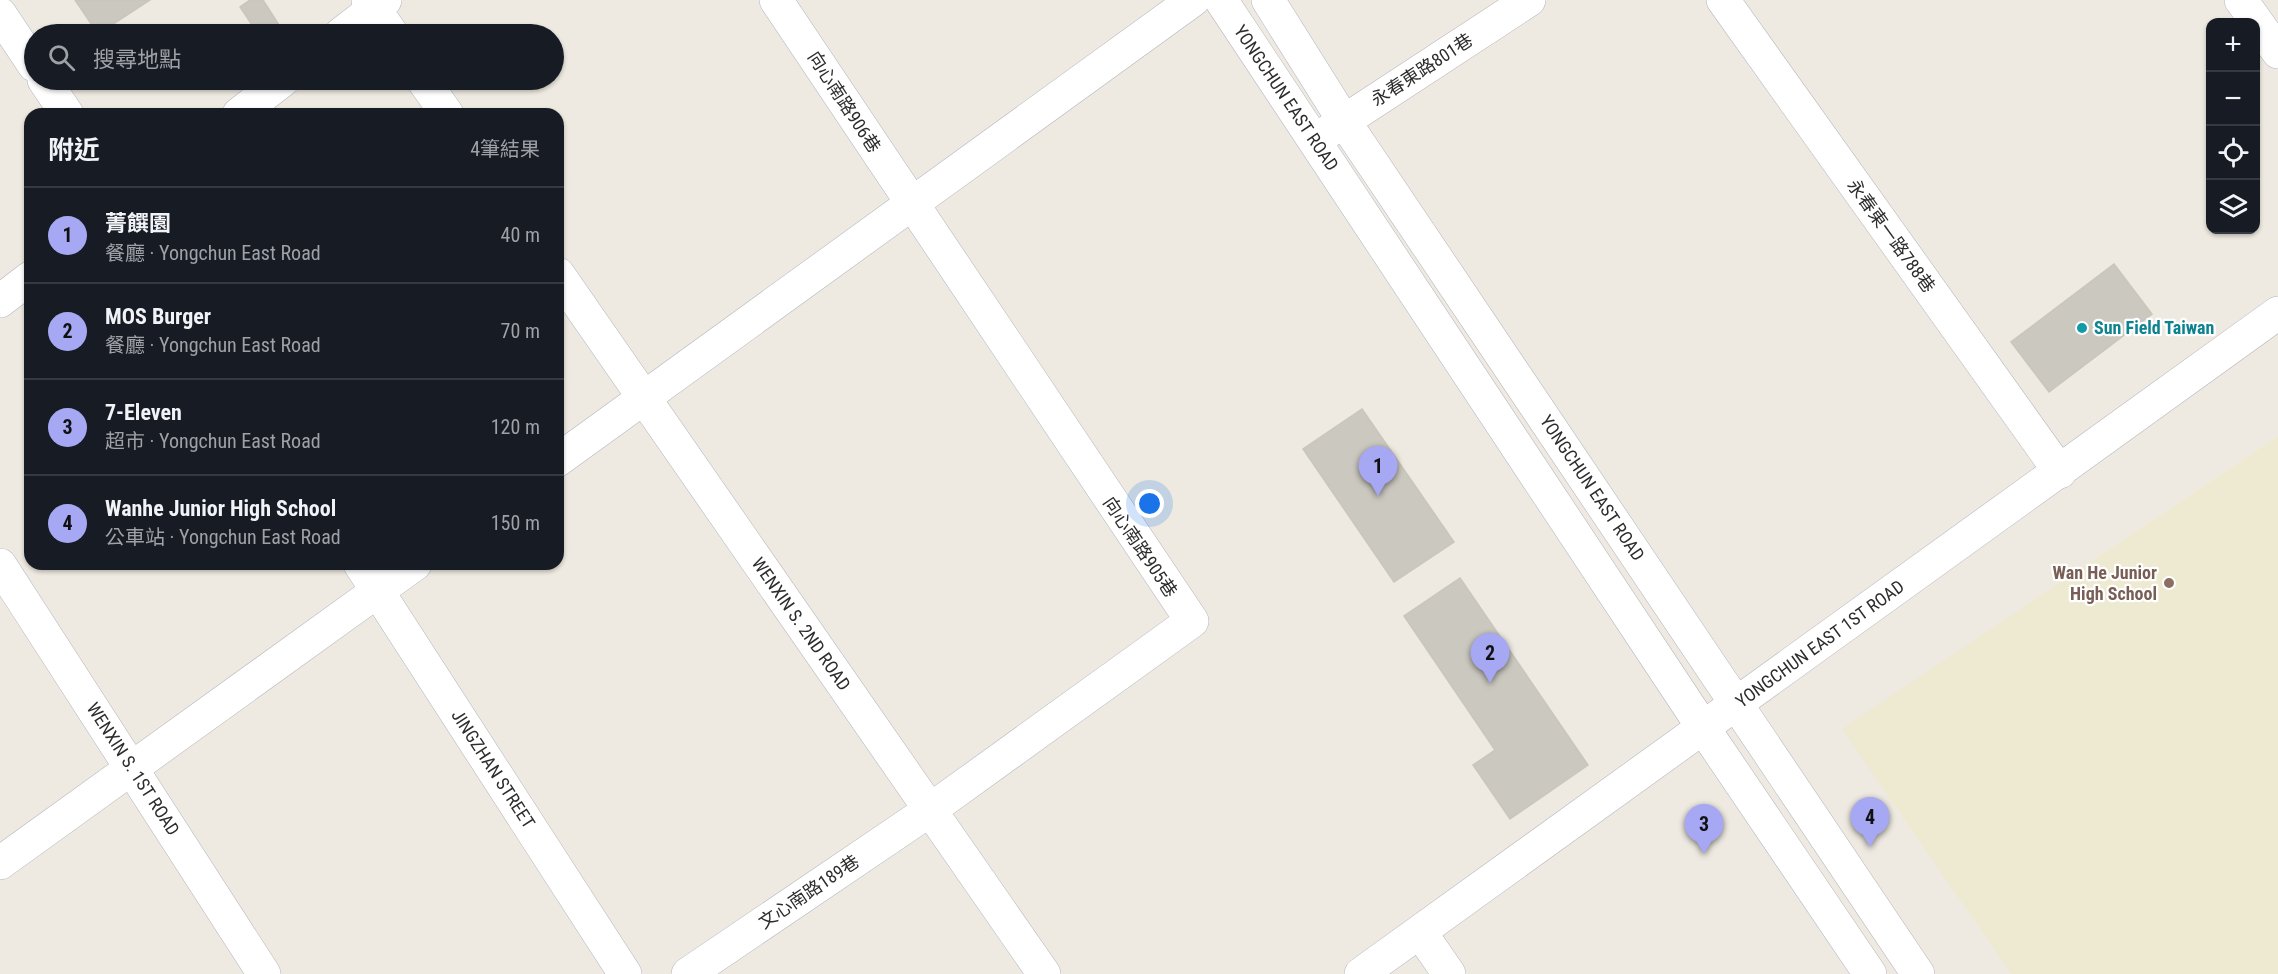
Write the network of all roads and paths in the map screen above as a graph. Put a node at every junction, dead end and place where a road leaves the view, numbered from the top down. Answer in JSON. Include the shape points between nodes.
{"nodes":[{"id":1,"x":776,"y":0,"type":"edge"},
{"id":2,"x":1193,"y":0,"type":"edge"},
{"id":3,"x":1221,"y":0,"type":"edge"},
{"id":4,"x":1268,"y":0,"type":"edge"},
{"id":5,"x":1529,"y":0,"type":"edge"},
{"id":6,"x":1723,"y":0,"type":"edge"},
{"id":7,"x":2241,"y":0,"type":"edge"},
{"id":8,"x":380,"y":11,"type":"edge"},
{"id":9,"x":0,"y":14,"type":"edge"},
{"id":10,"x":358,"y":24,"type":"edge"},
{"id":11,"x":24,"y":50,"type":"edge"},
{"id":12,"x":2278,"y":52,"type":"edge"},
{"id":13,"x":51,"y":90,"type":"edge"},
{"id":14,"x":270,"y":90,"type":"edge"},
{"id":15,"x":430,"y":90,"type":"edge"},
{"id":16,"x":63,"y":108,"type":"edge"},
{"id":17,"x":247,"y":108,"type":"edge"},
{"id":18,"x":443,"y":108,"type":"edge"},
{"id":19,"x":1344,"y":122,"type":"junction"},
{"id":20,"x":1314,"y":141,"type":"junction"},
{"id":21,"x":911,"y":205,"type":"junction"},
{"id":22,"x":24,"y":283,"type":"edge"},
{"id":23,"x":564,"y":283,"type":"edge"},
{"id":24,"x":0,"y":301,"type":"edge"},
{"id":25,"x":2278,"y":313,"type":"edge"},
{"id":26,"x":644,"y":398,"type":"junction"},
{"id":27,"x":564,"y":456,"type":"edge"},
{"id":28,"x":2060,"y":472,"type":"junction"},
{"id":29,"x":0,"y":565,"type":"edge"},
{"id":30,"x":364,"y":570,"type":"edge"},
{"id":31,"x":407,"y":570,"type":"edge"},
{"id":32,"x":378,"y":591,"type":"junction"},
{"id":33,"x":1738,"y":704,"type":"junction"},
{"id":34,"x":1702,"y":726,"type":"junction"},
{"id":35,"x":132,"y":768,"type":"junction"},
{"id":36,"x":930,"y":810,"type":"junction"},
{"id":37,"x":0,"y":863,"type":"edge"},
{"id":38,"x":1420,"y":932,"type":"junction"},
{"id":39,"x":264,"y":974,"type":"edge"},
{"id":40,"x":625,"y":974,"type":"edge"},
{"id":41,"x":688,"y":974,"type":"edge"},
{"id":42,"x":1044,"y":974,"type":"edge"},
{"id":43,"x":1361,"y":974,"type":"edge"},
{"id":44,"x":1449,"y":974,"type":"edge"},
{"id":45,"x":1870,"y":974,"type":"edge"},
{"id":46,"x":1918,"y":974,"type":"edge"}],
"edges":[{"from":1,"to":21,"type":"street","name":"向心南路906巷"},
{"from":2,"to":21,"type":"street"},
{"from":3,"to":20,"type":"street","name":"YONGCHUN EAST ROAD"},
{"from":4,"to":19,"type":"street","name":"YONGCHUN EAST ROAD"},
{"from":5,"to":19,"type":"street","name":"永春東路801巷"},
{"from":6,"to":28,"type":"street","name":"永春東一路788巷"},
{"from":7,"to":12,"type":"street"},
{"from":8,"to":10,"type":"street"},
{"from":9,"to":11,"type":"street"},
{"from":13,"to":16,"type":"street"},
{"from":14,"to":17,"type":"street"},
{"from":15,"to":18,"type":"street"},
{"from":19,"to":20,"type":"street","name":"永春東路801巷"},
{"from":19,"to":33,"type":"street","name":"YONGCHUN EAST ROAD"},
{"from":20,"to":34,"type":"street","name":"YONGCHUN EAST ROAD"},
{"from":21,"to":26,"type":"street"},
{"from":21,"to":36,"type":"street","name":"向心南路905巷","via":[[1191,621]]},
{"from":22,"to":24,"type":"street"},
{"from":23,"to":26,"type":"street","name":"WENXIN S. 2ND ROAD"},
{"from":25,"to":28,"type":"street","name":"YONGCHUN EAST 1ST ROAD"},
{"from":26,"to":27,"type":"street"},
{"from":26,"to":36,"type":"street","name":"WENXIN S. 2ND ROAD"},
{"from":28,"to":33,"type":"street","name":"YONGCHUN EAST 1ST ROAD"},
{"from":29,"to":35,"type":"street","name":"WENXIN S. 1ST ROAD"},
{"from":30,"to":32,"type":"street","name":"JINGZHAN STREET"},
{"from":31,"to":32,"type":"street"},
{"from":32,"to":35,"type":"street"},
{"from":32,"to":40,"type":"street","name":"JINGZHAN STREET"},
{"from":33,"to":34,"type":"street","name":"YONGCHUN EAST 1ST ROAD"},
{"from":33,"to":46,"type":"street","name":"YONGCHUN EAST ROAD"},
{"from":34,"to":38,"type":"street","name":"YONGCHUN EAST 1ST ROAD"},
{"from":34,"to":45,"type":"street","name":"YONGCHUN EAST ROAD"},
{"from":35,"to":37,"type":"street"},
{"from":35,"to":39,"type":"street","name":"WENXIN S. 1ST ROAD"},
{"from":36,"to":41,"type":"street","name":"文心南路189巷"},
{"from":36,"to":42,"type":"street","name":"WENXIN S. 2ND ROAD"},
{"from":38,"to":43,"type":"street","name":"YONGCHUN EAST 1ST ROAD"},
{"from":38,"to":44,"type":"street"}]}
